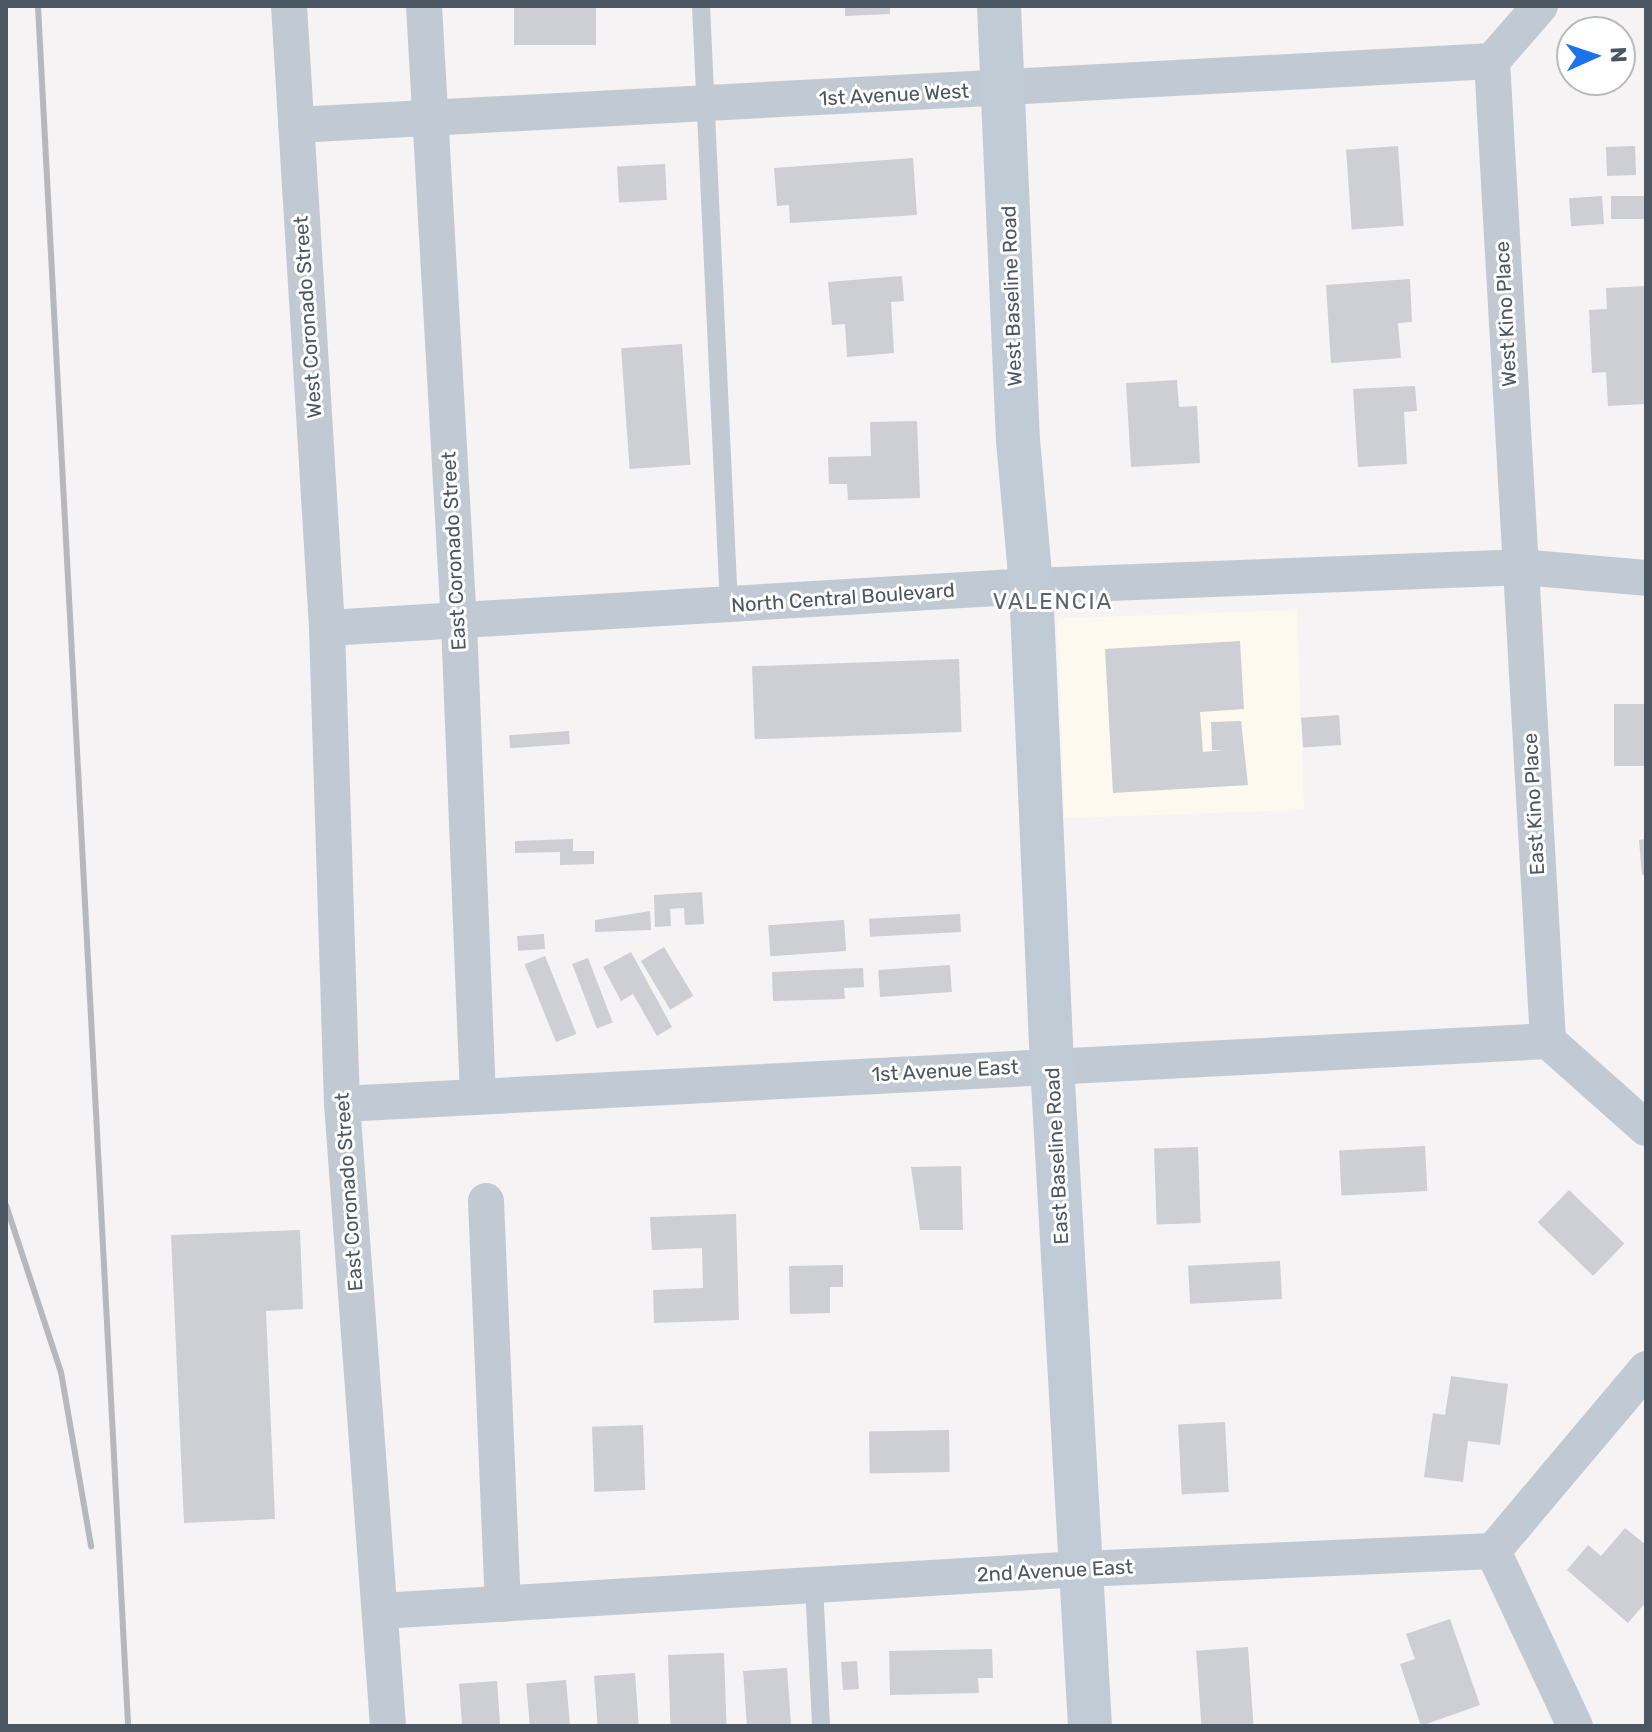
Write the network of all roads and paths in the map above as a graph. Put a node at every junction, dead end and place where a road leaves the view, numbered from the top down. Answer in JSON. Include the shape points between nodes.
{"nodes":[{"id":1,"x":289,"y":6,"type":"edge"},
{"id":2,"x":424,"y":6,"type":"edge"},
{"id":3,"x":701,"y":6,"type":"edge"},
{"id":4,"x":999,"y":6,"type":"edge"},
{"id":5,"x":1540,"y":6,"type":"edge"},
{"id":6,"x":1492,"y":61,"type":"junction"},
{"id":7,"x":1003,"y":89,"type":"junction"},
{"id":8,"x":706,"y":105,"type":"junction"},
{"id":9,"x":429,"y":120,"type":"junction"},
{"id":10,"x":296,"y":125,"type":"junction"},
{"id":11,"x":1521,"y":567,"type":"junction"},
{"id":12,"x":1646,"y":578,"type":"edge"},
{"id":13,"x":1031,"y":586,"type":"junction"},
{"id":14,"x":729,"y":606,"type":"junction"},
{"id":15,"x":459,"y":624,"type":"junction"},
{"id":16,"x":327,"y":628,"type":"junction"},
{"id":17,"x":1548,"y":1041,"type":"junction"},
{"id":18,"x":1052,"y":1065,"type":"junction"},
{"id":19,"x":478,"y":1096,"type":"junction"},
{"id":20,"x":342,"y":1104,"type":"junction"},
{"id":21,"x":1646,"y":1128,"type":"edge"},
{"id":22,"x":486,"y":1201,"type":"dead end"},
{"id":23,"x":1646,"y":1369,"type":"edge"},
{"id":24,"x":1493,"y":1551,"type":"junction"},
{"id":25,"x":1081,"y":1569,"type":"junction"},
{"id":26,"x":814,"y":1586,"type":"junction"},
{"id":27,"x":503,"y":1604,"type":"junction"},
{"id":28,"x":380,"y":1611,"type":"junction"},
{"id":29,"x":388,"y":1726,"type":"edge"},
{"id":30,"x":821,"y":1726,"type":"edge"},
{"id":31,"x":1090,"y":1726,"type":"edge"},
{"id":32,"x":1575,"y":1726,"type":"edge"}],
"edges":[{"from":1,"to":10,"type":"street","name":"West Coronado Street"},
{"from":2,"to":9,"type":"street","name":"East Coronado Street"},
{"from":3,"to":8,"type":"lane"},
{"from":4,"to":7,"type":"main road","name":"West Baseline Road"},
{"from":5,"to":6,"type":"street"},
{"from":6,"to":7,"type":"street","name":"1st Avenue West"},
{"from":6,"to":11,"type":"street","name":"West Kino Place"},
{"from":7,"to":8,"type":"street","name":"1st Avenue West"},
{"from":7,"to":13,"type":"main road","name":"West Baseline Road","via":[[1018,440]]},
{"from":8,"to":9,"type":"street","name":"1st Avenue West"},
{"from":8,"to":14,"type":"lane"},
{"from":9,"to":10,"type":"street","name":"1st Avenue West"},
{"from":9,"to":15,"type":"street","name":"East Coronado Street"},
{"from":10,"to":16,"type":"street","name":"West Coronado Street"},
{"from":11,"to":12,"type":"street","name":"North Central Boulevard"},
{"from":11,"to":13,"type":"street","name":"North Central Boulevard"},
{"from":11,"to":17,"type":"street","name":"East Kino Place"},
{"from":13,"to":14,"type":"street","name":"North Central Boulevard"},
{"from":13,"to":18,"type":"main road","name":"East Baseline Road"},
{"from":14,"to":15,"type":"street","name":"North Central Boulevard"},
{"from":15,"to":16,"type":"street","name":"North Central Boulevard"},
{"from":15,"to":19,"type":"street","name":"East Coronado Street"},
{"from":16,"to":20,"type":"street","name":"East Coronado Street"},
{"from":17,"to":18,"type":"street","name":"1st Avenue East"},
{"from":17,"to":21,"type":"street"},
{"from":18,"to":19,"type":"street","name":"1st Avenue East"},
{"from":18,"to":25,"type":"main road","name":"East Baseline Road"},
{"from":19,"to":20,"type":"street","name":"1st Avenue East"},
{"from":20,"to":28,"type":"street","name":"East Coronado Street"},
{"from":22,"to":27,"type":"street"},
{"from":23,"to":24,"type":"street"},
{"from":24,"to":25,"type":"street","name":"2nd Avenue East"},
{"from":24,"to":32,"type":"street"},
{"from":25,"to":26,"type":"street","name":"2nd Avenue East"},
{"from":25,"to":31,"type":"main road","name":"East Baseline Road"},
{"from":26,"to":27,"type":"street","name":"2nd Avenue East"},
{"from":26,"to":30,"type":"lane"},
{"from":27,"to":28,"type":"street","name":"2nd Avenue East"},
{"from":28,"to":29,"type":"street","name":"East Coronado Street"}]}
